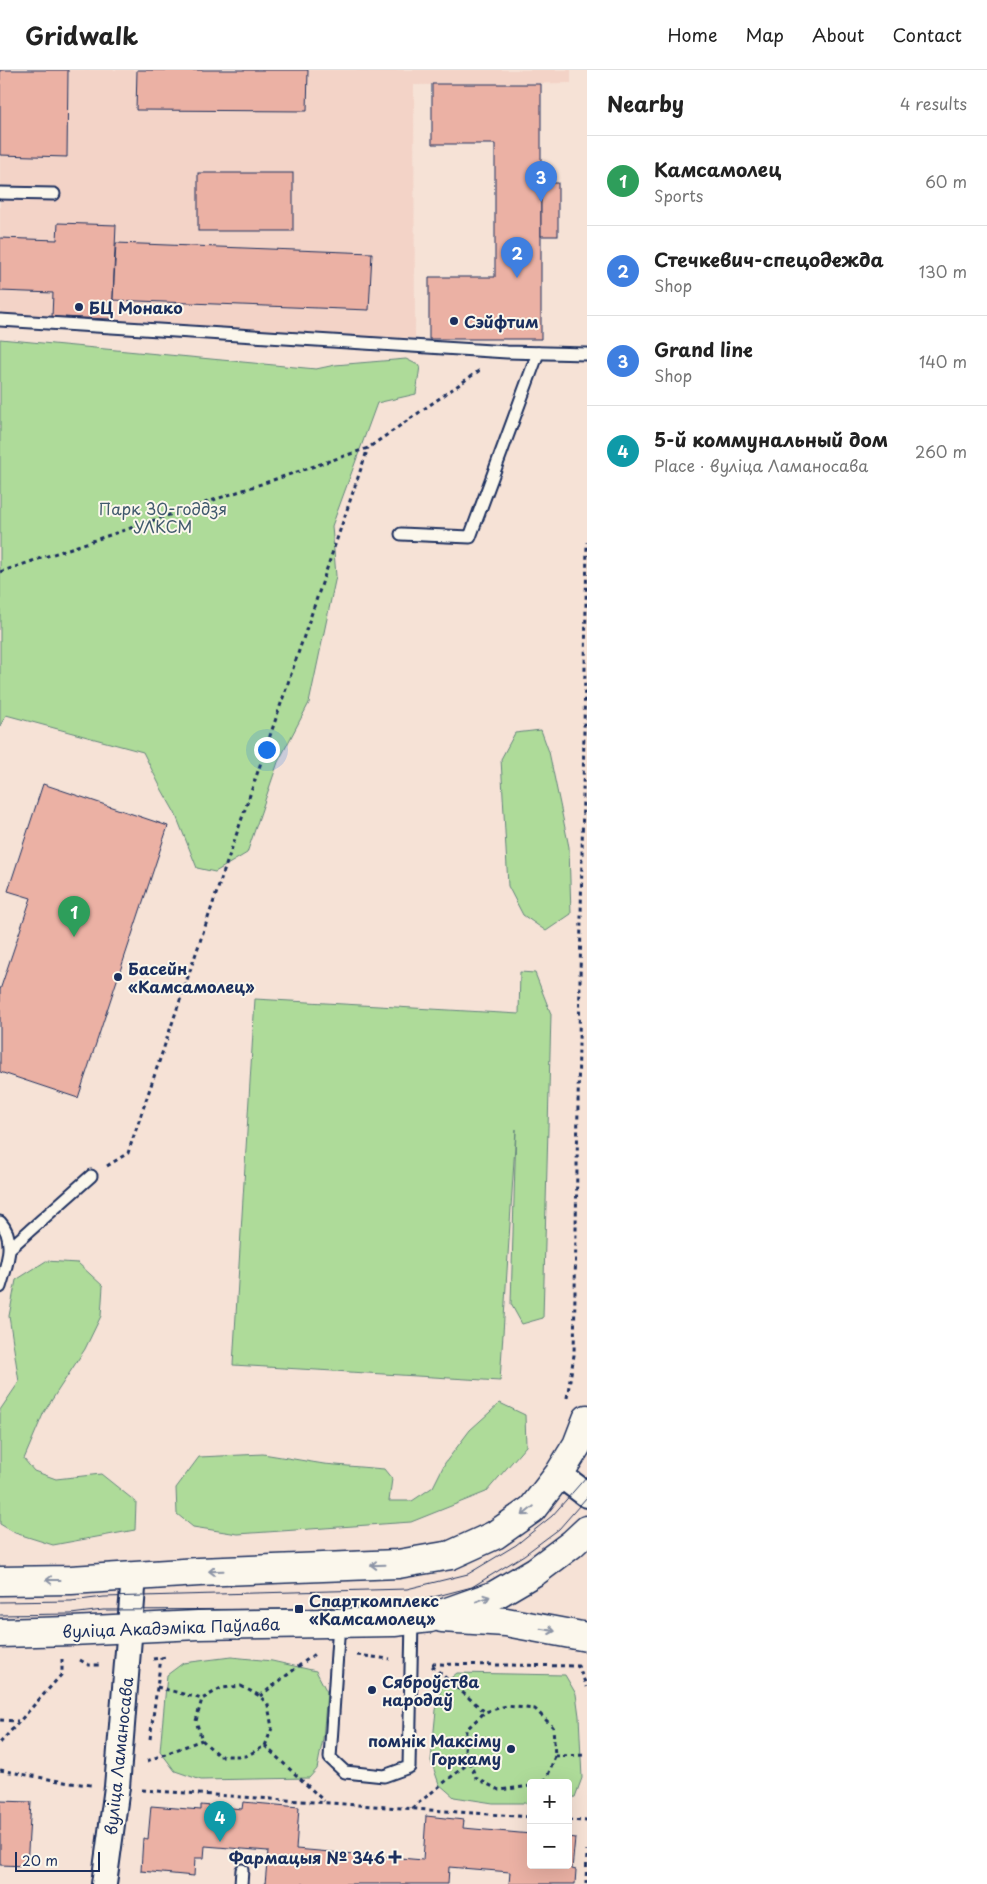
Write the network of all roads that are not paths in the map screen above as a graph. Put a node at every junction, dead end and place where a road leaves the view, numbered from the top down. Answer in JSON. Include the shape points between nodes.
{"nodes":[{"id":1,"x":0,"y":193,"type":"edge"},
{"id":2,"x":54,"y":194,"type":"dead end"},
{"id":3,"x":0,"y":320,"type":"edge"},
{"id":4,"x":538,"y":353,"type":"junction"},
{"id":5,"x":587,"y":354,"type":"edge"},
{"id":6,"x":401,"y":534,"type":"dead end"},
{"id":7,"x":91,"y":1176,"type":"road end"},
{"id":8,"x":0,"y":1222,"type":"edge"},
{"id":9,"x":10,"y":1248,"type":"junction"},
{"id":10,"x":0,"y":1286,"type":"edge"},
{"id":11,"x":587,"y":1419,"type":"edge"},
{"id":12,"x":559,"y":1474,"type":"junction"},
{"id":13,"x":587,"y":1495,"type":"edge"},
{"id":14,"x":587,"y":1530,"type":"edge"},
{"id":15,"x":134,"y":1576,"type":"junction"},
{"id":16,"x":0,"y":1581,"type":"edge"},
{"id":17,"x":421,"y":1619,"type":"junction"},
{"id":18,"x":339,"y":1623,"type":"junction"},
{"id":19,"x":130,"y":1628,"type":"junction"},
{"id":20,"x":0,"y":1633,"type":"edge"},
{"id":21,"x":587,"y":1637,"type":"edge"},
{"id":22,"x":242,"y":1870,"type":"dead end"},
{"id":23,"x":104,"y":1884,"type":"edge"},
{"id":24,"x":241,"y":1884,"type":"edge"}],
"edges":[{"from":1,"to":2,"type":"lane"},
{"from":3,"to":4,"type":"lane"},
{"from":4,"to":5,"type":"lane"},
{"from":4,"to":6,"type":"lane","via":[[470,537]]},
{"from":7,"to":9,"type":"lane"},
{"from":8,"to":9,"type":"lane","via":[[5,1227]]},
{"from":9,"to":10,"type":"lane"},
{"from":11,"to":12,"type":"main road","via":[[577,1445]]},
{"from":12,"to":13,"type":"street"},
{"from":12,"to":15,"type":"main road","one_way":true,"via":[[532,1509],[495,1535],[451,1555],[398,1564]]},
{"from":17,"to":14,"type":"main road","name":"вуліца Акадэміка Паўлава","one_way":true,"via":[[494,1595],[536,1571]]},
{"from":15,"to":16,"type":"main road","one_way":true},
{"from":15,"to":19,"type":"street","name":"вуліца Ламаносава"},
{"from":17,"to":18,"type":"main road","name":"вуліца Акадэміка Паўлава"},
{"from":17,"to":18,"type":"lane","via":[[411,1662],[409,1767],[384,1776],[345,1772],[330,1758]]},
{"from":17,"to":21,"type":"main road","one_way":true,"via":[[506,1622]]},
{"from":18,"to":19,"type":"main road","name":"вуліца Акадэміка Паўлава"},
{"from":19,"to":20,"type":"main road","name":"вуліца Акадэміка Паўлава"},
{"from":19,"to":23,"type":"street","name":"вуліца Ламаносава","via":[[117,1787]]},
{"from":22,"to":24,"type":"lane"}]}
